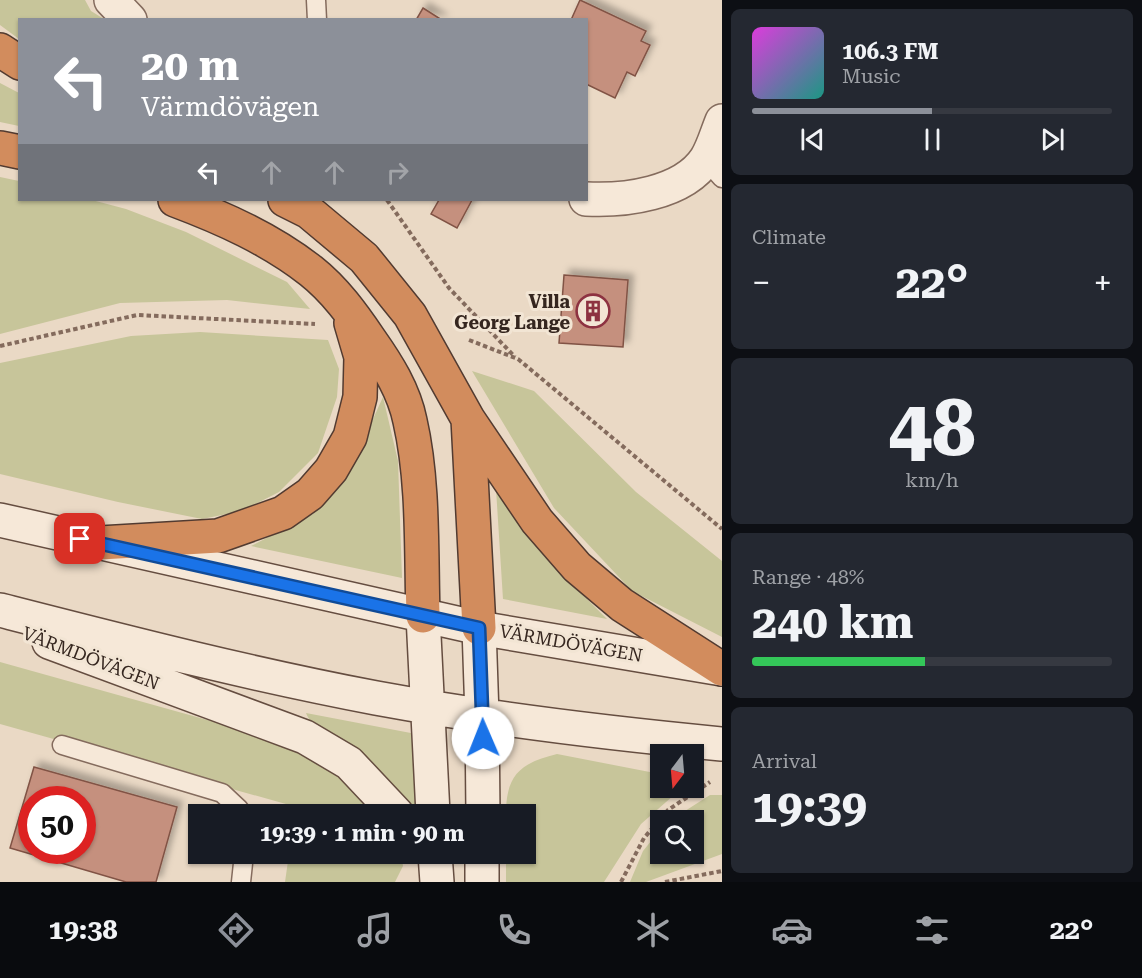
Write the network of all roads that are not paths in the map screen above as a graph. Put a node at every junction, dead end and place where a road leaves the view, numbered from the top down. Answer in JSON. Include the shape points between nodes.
{"nodes":[{"id":1,"x":111,"y":0,"type":"edge"},
{"id":2,"x":316,"y":0,"type":"edge"},
{"id":3,"x":128,"y":18,"type":"edge"},
{"id":4,"x":317,"y":18,"type":"edge"},
{"id":5,"x":0,"y":50,"type":"edge"},
{"id":6,"x":18,"y":62,"type":"edge"},
{"id":7,"x":722,"y":121,"type":"edge"},
{"id":8,"x":0,"y":148,"type":"edge"},
{"id":9,"x":18,"y":152,"type":"edge"},
{"id":10,"x":714,"y":169,"type":"edge"},
{"id":11,"x":588,"y":199,"type":"edge"},
{"id":12,"x":177,"y":201,"type":"edge"},
{"id":13,"x":287,"y":201,"type":"edge"},
{"id":14,"x":347,"y":307,"type":"junction"},
{"id":15,"x":468,"y":419,"type":"junction"},
{"id":16,"x":0,"y":520,"type":"edge"},
{"id":17,"x":100,"y":543,"type":"junction"},
{"id":18,"x":0,"y":610,"type":"edge"},
{"id":19,"x":423,"y":616,"type":"junction"},
{"id":20,"x":0,"y":623,"type":"edge"},
{"id":21,"x":479,"y":628,"type":"junction"},
{"id":22,"x":722,"y":669,"type":"edge"},
{"id":23,"x":427,"y":707,"type":"junction"},
{"id":24,"x":482,"y":716,"type":"junction"},
{"id":25,"x":722,"y":744,"type":"edge"},
{"id":26,"x":62,"y":745,"type":"dead end"},
{"id":27,"x":234,"y":804,"type":"edge"},
{"id":28,"x":388,"y":804,"type":"edge"},
{"id":29,"x":432,"y":804,"type":"edge"},
{"id":30,"x":483,"y":804,"type":"edge"},
{"id":31,"x":243,"y":864,"type":"edge"},
{"id":32,"x":482,"y":864,"type":"edge"},
{"id":33,"x":241,"y":882,"type":"edge"},
{"id":34,"x":482,"y":882,"type":"edge"}],
"edges":[{"from":1,"to":3,"type":"main road"},
{"from":2,"to":4,"type":"lane"},
{"from":5,"to":6,"type":"highway"},
{"from":7,"to":10,"type":"main road"},
{"from":8,"to":9,"type":"highway"},
{"from":10,"to":11,"type":"main road","via":[[662,190],[607,200]]},
{"from":12,"to":14,"type":"highway","via":[[267,240],[312,272]]},
{"from":13,"to":15,"type":"highway","via":[[309,212],[364,258],[410,315]]},
{"from":14,"to":17,"type":"highway","via":[[361,357],[360,398],[350,437],[331,470],[310,494],[283,513],[218,536]]},
{"from":14,"to":19,"type":"highway","via":[[391,370],[410,419],[418,479]]},
{"from":15,"to":21,"type":"highway"},
{"from":15,"to":22,"type":"highway","via":[[537,521],[578,567],[622,605]]},
{"from":16,"to":17,"type":"main road","name":"VÄRMDÖVÄGEN"},
{"from":17,"to":19,"type":"main road","name":"VÄRMDÖVÄGEN"},
{"from":18,"to":23,"type":"main road","name":"VÄRMDÖVÄGEN","via":[[170,654]]},
{"from":19,"to":21,"type":"main road","name":"VÄRMDÖVÄGEN"},
{"from":19,"to":23,"type":"main road"},
{"from":20,"to":28,"type":"main road","name":"VÄRMDÖVÄGEN","via":[[305,737],[349,762]]},
{"from":21,"to":22,"type":"main road","name":"VÄRMDÖVÄGEN"},
{"from":21,"to":24,"type":"main road"},
{"from":23,"to":24,"type":"main road","name":"VÄRMDÖVÄGEN"},
{"from":23,"to":29,"type":"main road"},
{"from":24,"to":25,"type":"main road","name":"VÄRMDÖVÄGEN"},
{"from":24,"to":30,"type":"main road"},
{"from":26,"to":27,"type":"lane","via":[[222,793]]},
{"from":31,"to":33,"type":"lane"},
{"from":32,"to":34,"type":"main road"}]}
